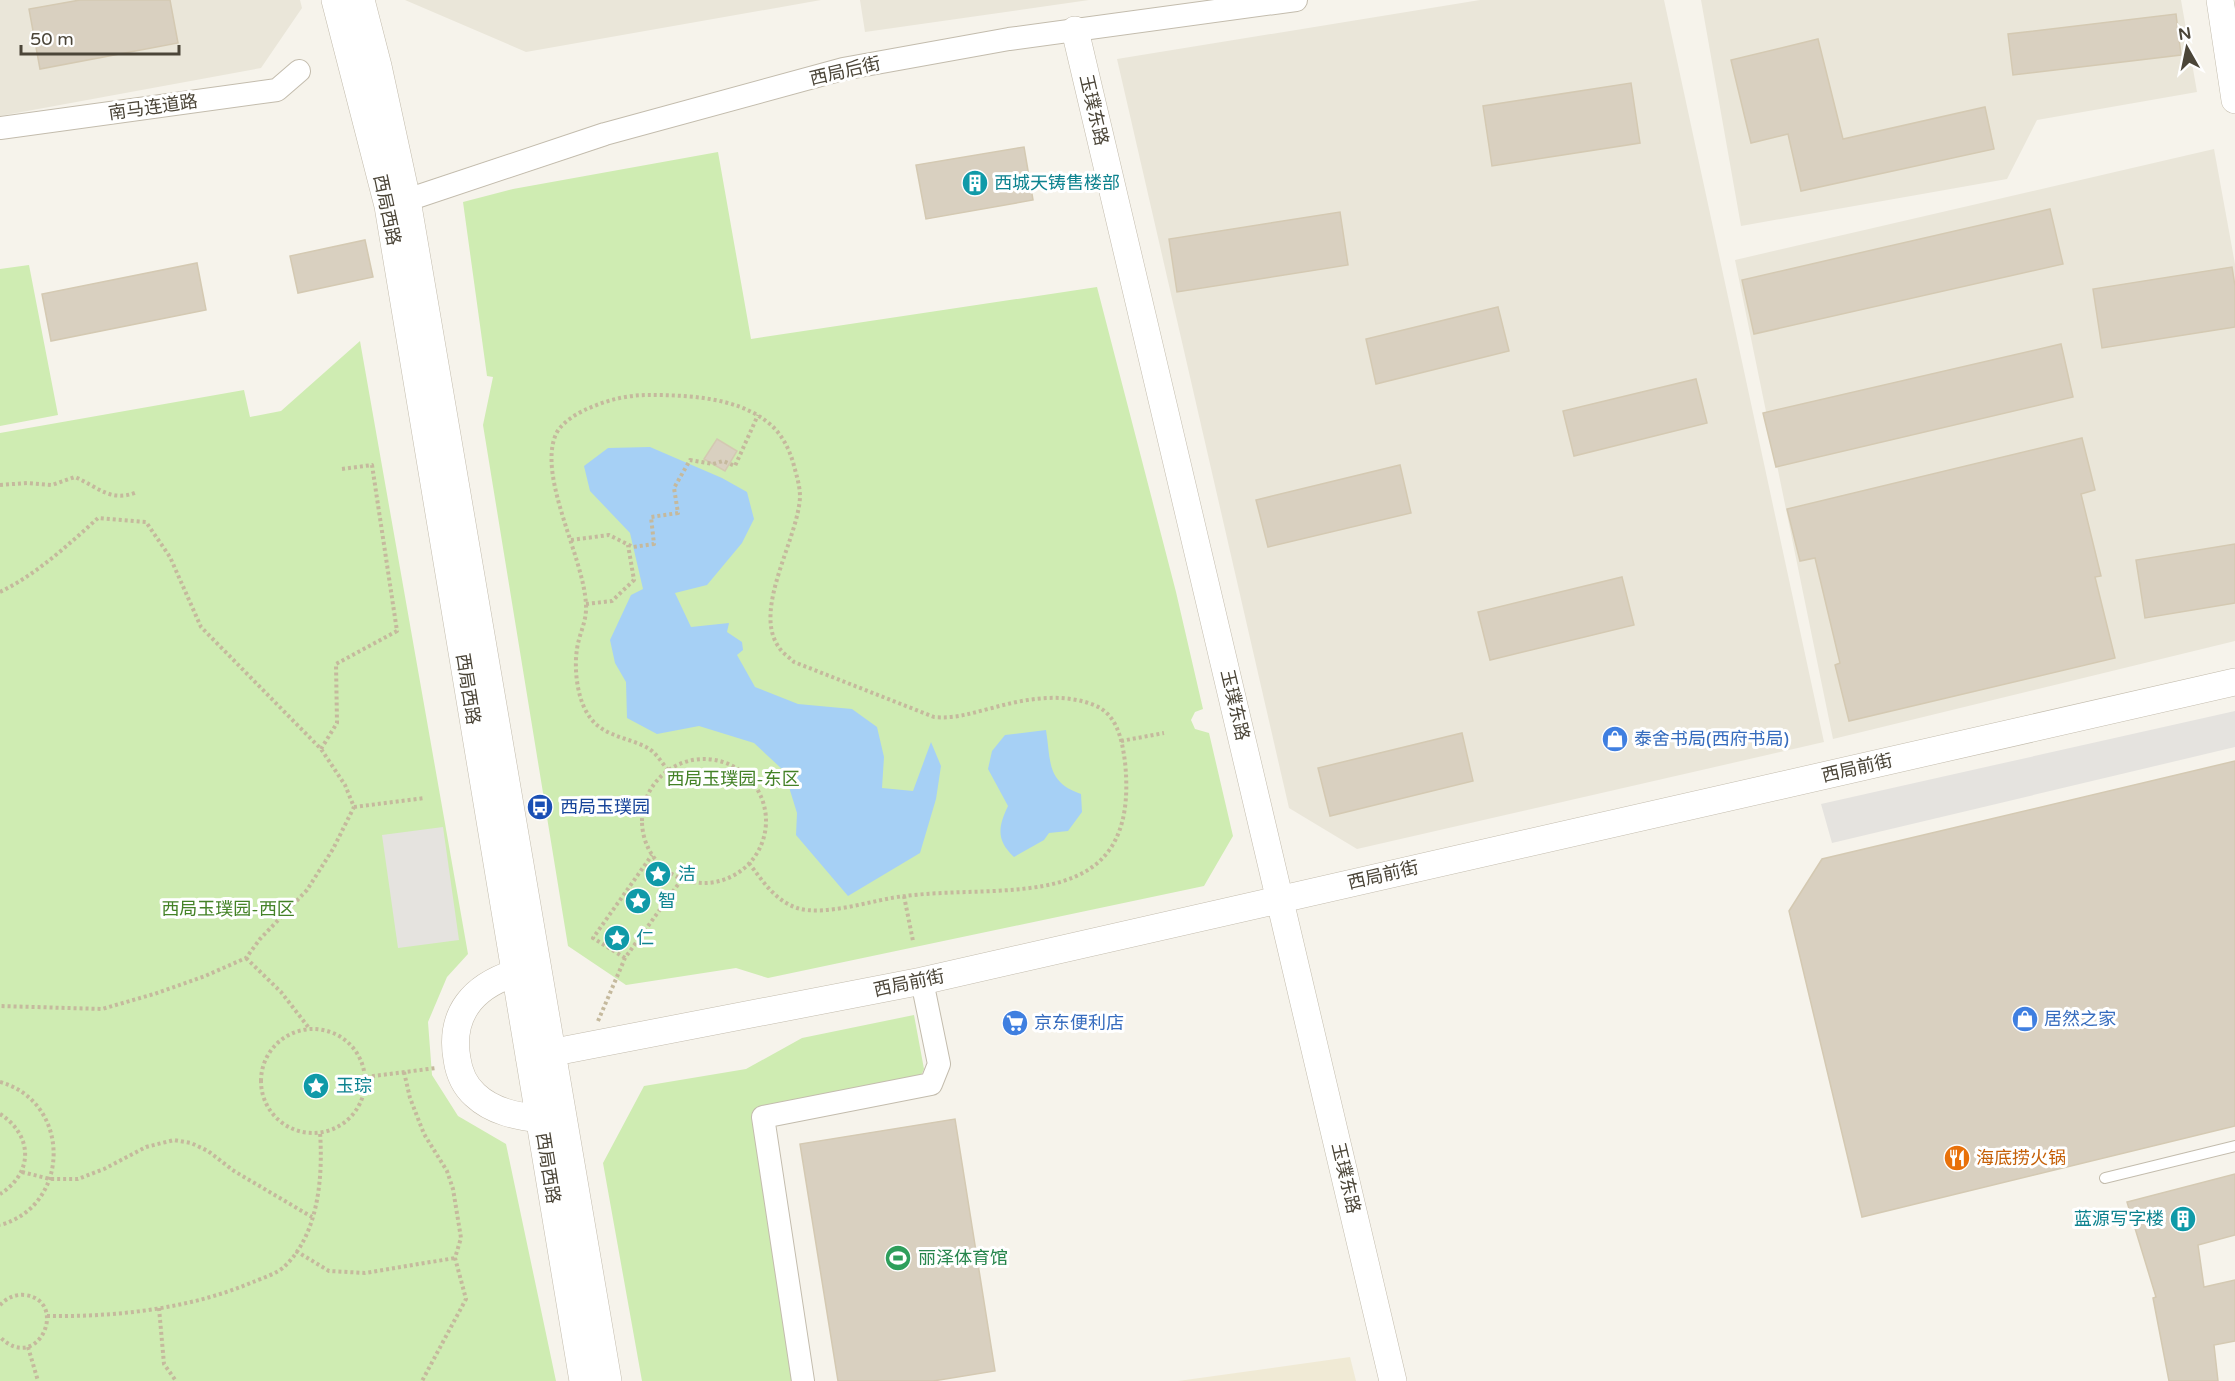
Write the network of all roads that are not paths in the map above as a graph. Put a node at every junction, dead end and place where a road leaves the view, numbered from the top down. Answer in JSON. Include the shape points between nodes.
{"nodes":[{"id":1,"x":335,"y":0,"type":"edge"},
{"id":2,"x":361,"y":0,"type":"edge"},
{"id":3,"x":1296,"y":0,"type":"edge"},
{"id":4,"x":2220,"y":0,"type":"edge"},
{"id":5,"x":1075,"y":30,"type":"junction"},
{"id":6,"x":299,"y":71,"type":"dead end"},
{"id":7,"x":2235,"y":100,"type":"edge"},
{"id":8,"x":0,"y":128,"type":"edge"},
{"id":9,"x":407,"y":200,"type":"junction"},
{"id":10,"x":2235,"y":682,"type":"edge"},
{"id":11,"x":1280,"y":898,"type":"junction"},
{"id":12,"x":515,"y":973,"type":"junction"},
{"id":13,"x":922,"y":981,"type":"junction"},
{"id":14,"x":541,"y":1055,"type":"junction"},
{"id":15,"x":540,"y":1119,"type":"junction"},
{"id":16,"x":2235,"y":1146,"type":"edge"},
{"id":17,"x":2105,"y":1178,"type":"dead end"},
{"id":18,"x":583,"y":1381,"type":"edge"},
{"id":19,"x":608,"y":1381,"type":"edge"},
{"id":20,"x":803,"y":1381,"type":"edge"},
{"id":21,"x":1393,"y":1381,"type":"edge"}],
"edges":[{"from":1,"to":12,"type":"street","name":"西局西路","via":[[388,206]]},
{"from":2,"to":9,"type":"street","name":"西局西路"},
{"from":3,"to":5,"type":"street","name":"西局后街"},
{"from":4,"to":7,"type":"street"},
{"from":5,"to":9,"type":"street","name":"西局后街","via":[[843,69],[605,134]]},
{"from":5,"to":11,"type":"street","name":"玉璞东路"},
{"from":6,"to":8,"type":"street","name":"南马连道路","via":[[277,90]]},
{"from":9,"to":14,"type":"street","name":"西局西路"},
{"from":10,"to":11,"type":"street","name":"西局前街"},
{"from":11,"to":13,"type":"street","name":"西局前街"},
{"from":11,"to":21,"type":"street","name":"玉璞东路"},
{"from":12,"to":14,"type":"street","name":"西局西路"},
{"from":12,"to":15,"type":"street","via":[[483,987],[460,1014],[455,1047],[458,1066],[464,1083],[491,1106],[507,1114]]},
{"from":13,"to":14,"type":"street","name":"西局前街"},
{"from":13,"to":20,"type":"street","via":[[939,1064],[931,1084],[763,1117]]},
{"from":14,"to":15,"type":"street","name":"西局西路"},
{"from":14,"to":19,"type":"street","name":"西局西路"},
{"from":15,"to":18,"type":"street","name":"西局西路"},
{"from":16,"to":17,"type":"lane"}]}
